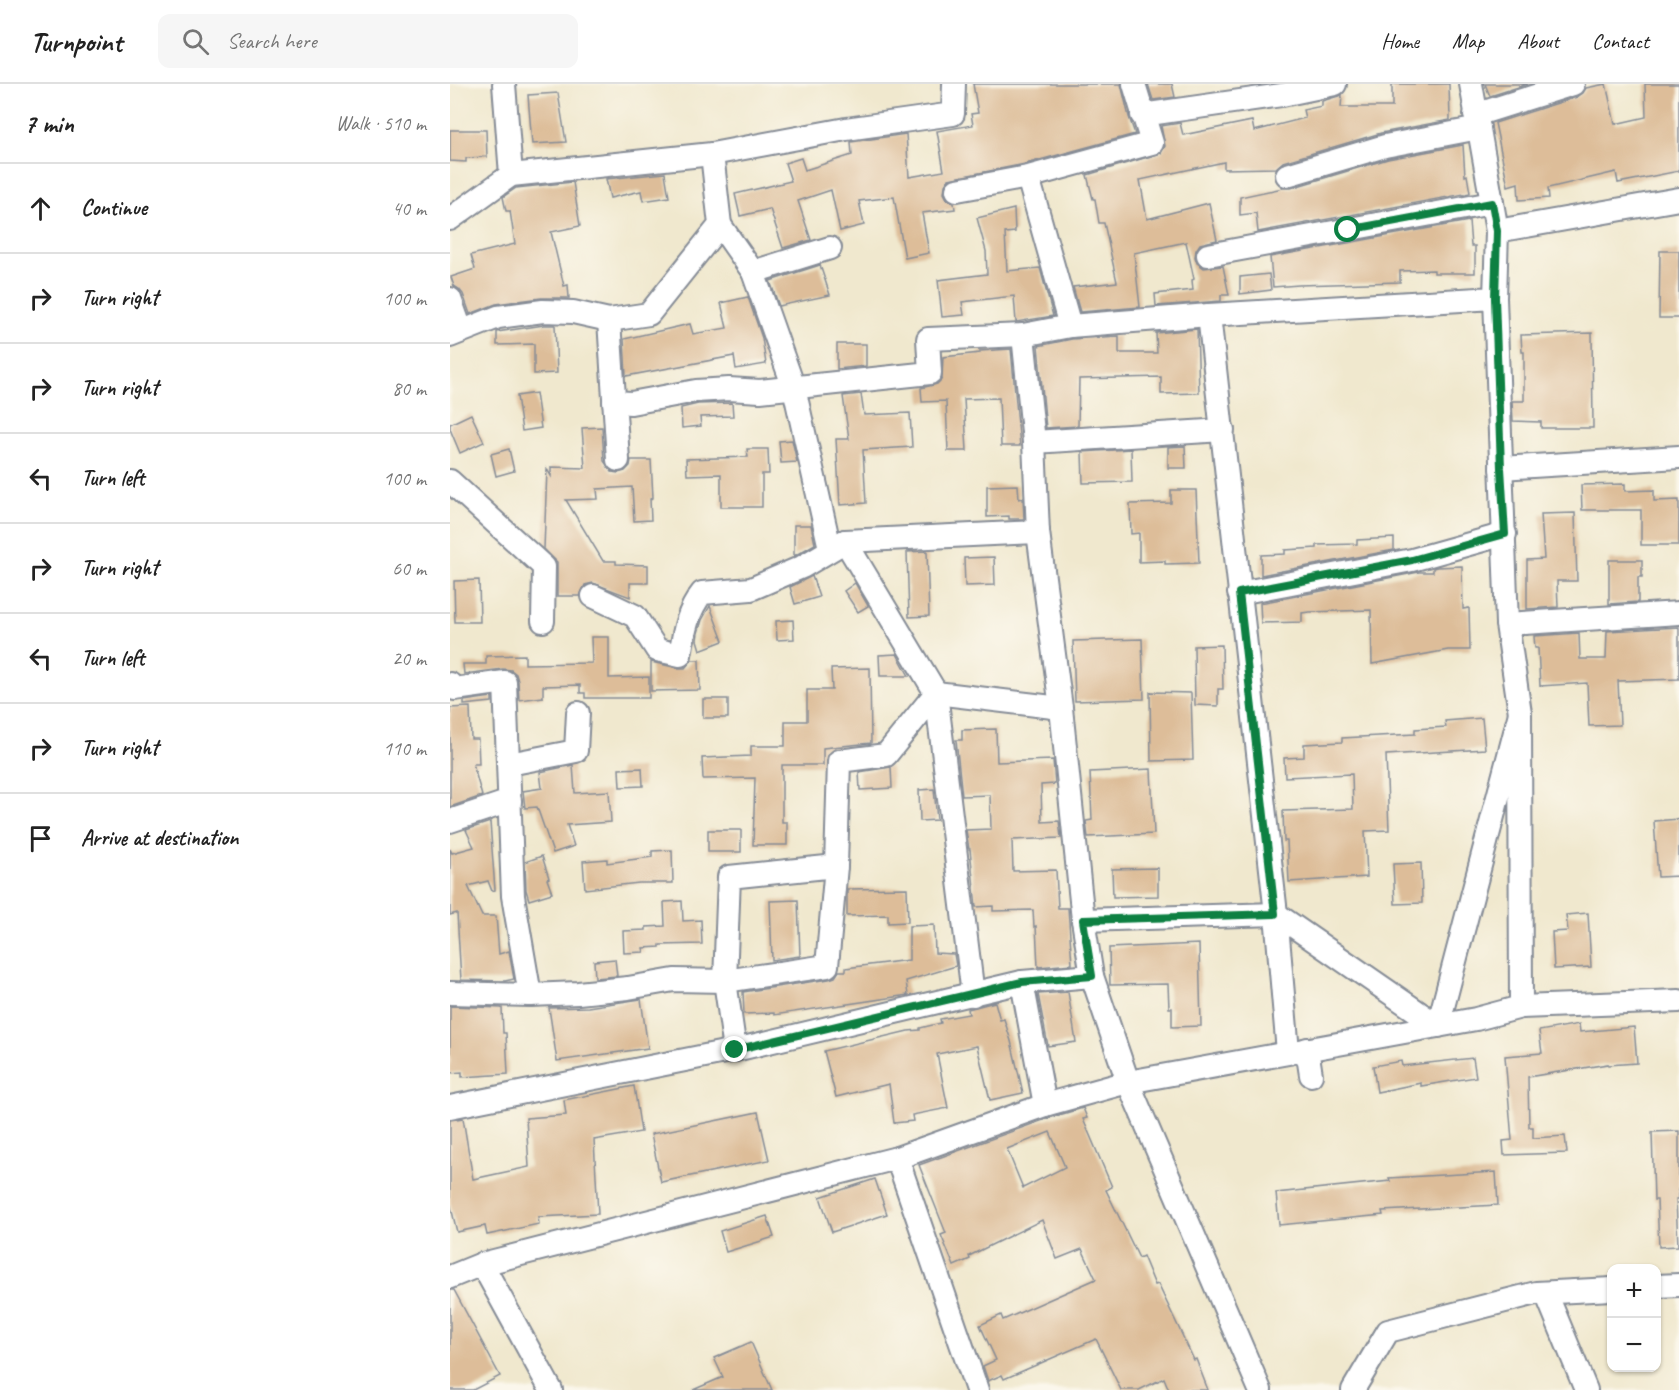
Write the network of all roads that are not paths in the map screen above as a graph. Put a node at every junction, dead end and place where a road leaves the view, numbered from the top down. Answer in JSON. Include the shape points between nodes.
{"nodes":[{"id":1,"x":504,"y":84,"type":"edge"},
{"id":2,"x":954,"y":84,"type":"edge"},
{"id":3,"x":1134,"y":84,"type":"edge"},
{"id":4,"x":1335,"y":84,"type":"edge"},
{"id":5,"x":1471,"y":84,"type":"edge"},
{"id":6,"x":1573,"y":84,"type":"edge"},
{"id":7,"x":1280,"y":89,"type":"edge"},
{"id":8,"x":1142,"y":115,"type":"junction"},
{"id":9,"x":1477,"y":121,"type":"junction"},
{"id":10,"x":712,"y":154,"type":"junction"},
{"id":11,"x":511,"y":175,"type":"junction"},
{"id":12,"x":1287,"y":175,"type":"dead end"},
{"id":13,"x":1028,"y":177,"type":"junction"},
{"id":14,"x":957,"y":190,"type":"dead end"},
{"id":15,"x":1679,"y":199,"type":"edge"},
{"id":16,"x":1492,"y":203,"type":"junction"},
{"id":17,"x":450,"y":219,"type":"edge"},
{"id":18,"x":720,"y":225,"type":"junction"},
{"id":19,"x":1497,"y":231,"type":"junction"},
{"id":20,"x":830,"y":248,"type":"dead end"},
{"id":21,"x":1208,"y":255,"type":"dead end"},
{"id":22,"x":753,"y":272,"type":"junction"},
{"id":23,"x":1495,"y":298,"type":"junction"},
{"id":24,"x":450,"y":299,"type":"edge"},
{"id":25,"x":1209,"y":315,"type":"junction"},
{"id":26,"x":609,"y":320,"type":"junction"},
{"id":27,"x":1070,"y":326,"type":"junction"},
{"id":28,"x":456,"y":333,"type":"edge"},
{"id":29,"x":1023,"y":334,"type":"junction"},
{"id":30,"x":794,"y":388,"type":"junction"},
{"id":31,"x":614,"y":402,"type":"junction"},
{"id":32,"x":1223,"y":430,"type":"junction"},
{"id":33,"x":1034,"y":442,"type":"junction"},
{"id":34,"x":1679,"y":457,"type":"edge"},
{"id":35,"x":618,"y":460,"type":"dead end"},
{"id":36,"x":1501,"y":468,"type":"junction"},
{"id":37,"x":450,"y":481,"type":"edge"},
{"id":38,"x":1038,"y":532,"type":"junction"},
{"id":39,"x":1505,"y":534,"type":"junction"},
{"id":40,"x":842,"y":543,"type":"junction"},
{"id":41,"x":1239,"y":593,"type":"junction"},
{"id":42,"x":592,"y":596,"type":"dead end"},
{"id":43,"x":1679,"y":613,"type":"edge"},
{"id":44,"x":543,"y":621,"type":"dead end"},
{"id":45,"x":1507,"y":624,"type":"junction"},
{"id":46,"x":452,"y":687,"type":"edge"},
{"id":47,"x":936,"y":693,"type":"junction"},
{"id":48,"x":1061,"y":708,"type":"junction"},
{"id":49,"x":578,"y":713,"type":"dead end"},
{"id":50,"x":1520,"y":713,"type":"junction"},
{"id":51,"x":509,"y":764,"type":"junction"},
{"id":52,"x":510,"y":801,"type":"junction"},
{"id":53,"x":450,"y":821,"type":"edge"},
{"id":54,"x":836,"y":866,"type":"junction"},
{"id":55,"x":1275,"y":914,"type":"junction"},
{"id":56,"x":1083,"y":920,"type":"junction"},
{"id":57,"x":1092,"y":976,"type":"junction"},
{"id":58,"x":725,"y":981,"type":"junction"},
{"id":59,"x":1022,"y":982,"type":"junction"},
{"id":60,"x":450,"y":993,"type":"edge"},
{"id":61,"x":530,"y":995,"type":"junction"},
{"id":62,"x":973,"y":995,"type":"junction"},
{"id":63,"x":1679,"y":1001,"type":"edge"},
{"id":64,"x":1521,"y":1007,"type":"junction"},
{"id":65,"x":1438,"y":1026,"type":"junction"},
{"id":66,"x":735,"y":1050,"type":"junction"},
{"id":67,"x":1297,"y":1050,"type":"junction"},
{"id":68,"x":1311,"y":1075,"type":"dead end"},
{"id":69,"x":1128,"y":1082,"type":"junction"},
{"id":70,"x":1044,"y":1105,"type":"junction"},
{"id":71,"x":450,"y":1107,"type":"edge"},
{"id":72,"x":897,"y":1158,"type":"junction"},
{"id":73,"x":482,"y":1264,"type":"junction"},
{"id":74,"x":450,"y":1277,"type":"edge"},
{"id":75,"x":1679,"y":1285,"type":"edge"},
{"id":76,"x":1661,"y":1286,"type":"edge"},
{"id":77,"x":1607,"y":1289,"type":"edge"},
{"id":78,"x":1546,"y":1293,"type":"junction"},
{"id":79,"x":551,"y":1390,"type":"edge"},
{"id":80,"x":977,"y":1390,"type":"edge"},
{"id":81,"x":1260,"y":1390,"type":"edge"},
{"id":82,"x":1353,"y":1390,"type":"edge"},
{"id":83,"x":1586,"y":1390,"type":"edge"}],
"edges":[{"from":1,"to":11,"type":"street"},
{"from":2,"to":10,"type":"street","via":[[954,114]]},
{"from":3,"to":8,"type":"street"},
{"from":4,"to":7,"type":"street"},
{"from":5,"to":9,"type":"street"},
{"from":6,"to":9,"type":"street"},
{"from":7,"to":8,"type":"street"},
{"from":8,"to":13,"type":"street","via":[[1152,143]]},
{"from":9,"to":12,"type":"street"},
{"from":9,"to":16,"type":"street"},
{"from":10,"to":11,"type":"street"},
{"from":10,"to":18,"type":"street"},
{"from":11,"to":17,"type":"street"},
{"from":13,"to":14,"type":"street"},
{"from":13,"to":27,"type":"street"},
{"from":15,"to":19,"type":"street"},
{"from":16,"to":19,"type":"street"},
{"from":16,"to":21,"type":"street"},
{"from":18,"to":22,"type":"street"},
{"from":18,"to":26,"type":"street","via":[[649,314]]},
{"from":19,"to":23,"type":"street"},
{"from":20,"to":22,"type":"street"},
{"from":22,"to":30,"type":"street"},
{"from":23,"to":25,"type":"street"},
{"from":23,"to":36,"type":"street"},
{"from":24,"to":28,"type":"street"},
{"from":25,"to":27,"type":"street"},
{"from":25,"to":32,"type":"street"},
{"from":26,"to":28,"type":"street","via":[[573,312],[543,311],[498,317]]},
{"from":26,"to":31,"type":"street"},
{"from":27,"to":29,"type":"street"},
{"from":29,"to":30,"type":"street","via":[[928,339],[930,373]]},
{"from":29,"to":33,"type":"street"},
{"from":30,"to":31,"type":"street","via":[[696,391],[631,403]]},
{"from":30,"to":40,"type":"street","via":[[829,544]]},
{"from":31,"to":35,"type":"street"},
{"from":32,"to":33,"type":"street"},
{"from":32,"to":41,"type":"street"},
{"from":33,"to":38,"type":"street"},
{"from":34,"to":36,"type":"street"},
{"from":36,"to":39,"type":"street"},
{"from":37,"to":44,"type":"street","via":[[544,567]]},
{"from":38,"to":40,"type":"street"},
{"from":38,"to":48,"type":"street"},
{"from":39,"to":41,"type":"street","via":[[1412,560]]},
{"from":39,"to":45,"type":"street"},
{"from":40,"to":42,"type":"street","via":[[802,567],[751,589],[702,593],[686,622],[680,655],[657,650],[635,616]]},
{"from":40,"to":47,"type":"street"},
{"from":41,"to":55,"type":"street"},
{"from":43,"to":45,"type":"street"},
{"from":45,"to":50,"type":"street"},
{"from":46,"to":51,"type":"street","via":[[505,682]]},
{"from":47,"to":48,"type":"street"},
{"from":47,"to":54,"type":"street","via":[[886,755],[839,761]]},
{"from":47,"to":62,"type":"street"},
{"from":48,"to":56,"type":"street"},
{"from":49,"to":51,"type":"street","via":[[576,752]]},
{"from":50,"to":64,"type":"street"},
{"from":50,"to":65,"type":"street"},
{"from":51,"to":52,"type":"street"},
{"from":52,"to":53,"type":"street"},
{"from":52,"to":61,"type":"street","via":[[513,896]]},
{"from":54,"to":58,"type":"street","via":[[827,966]]},
{"from":54,"to":58,"type":"street","via":[[729,877]]},
{"from":55,"to":56,"type":"street"},
{"from":55,"to":65,"type":"street"},
{"from":55,"to":67,"type":"street"},
{"from":56,"to":57,"type":"street"},
{"from":57,"to":59,"type":"street"},
{"from":57,"to":69,"type":"street"},
{"from":58,"to":61,"type":"street","via":[[674,980],[608,990]]},
{"from":58,"to":66,"type":"street"},
{"from":59,"to":62,"type":"street"},
{"from":59,"to":70,"type":"street"},
{"from":60,"to":61,"type":"street"},
{"from":62,"to":66,"type":"street"},
{"from":63,"to":64,"type":"street"},
{"from":64,"to":65,"type":"street"},
{"from":65,"to":67,"type":"street"},
{"from":66,"to":71,"type":"street"},
{"from":67,"to":68,"type":"street"},
{"from":67,"to":69,"type":"street"},
{"from":69,"to":70,"type":"street"},
{"from":69,"to":81,"type":"street"},
{"from":70,"to":72,"type":"street"},
{"from":72,"to":73,"type":"street"},
{"from":72,"to":80,"type":"street"},
{"from":73,"to":74,"type":"street"},
{"from":73,"to":79,"type":"street"},
{"from":75,"to":76,"type":"street"},
{"from":77,"to":78,"type":"street"},
{"from":78,"to":82,"type":"street","via":[[1388,1332]]},
{"from":78,"to":83,"type":"street"}]}
